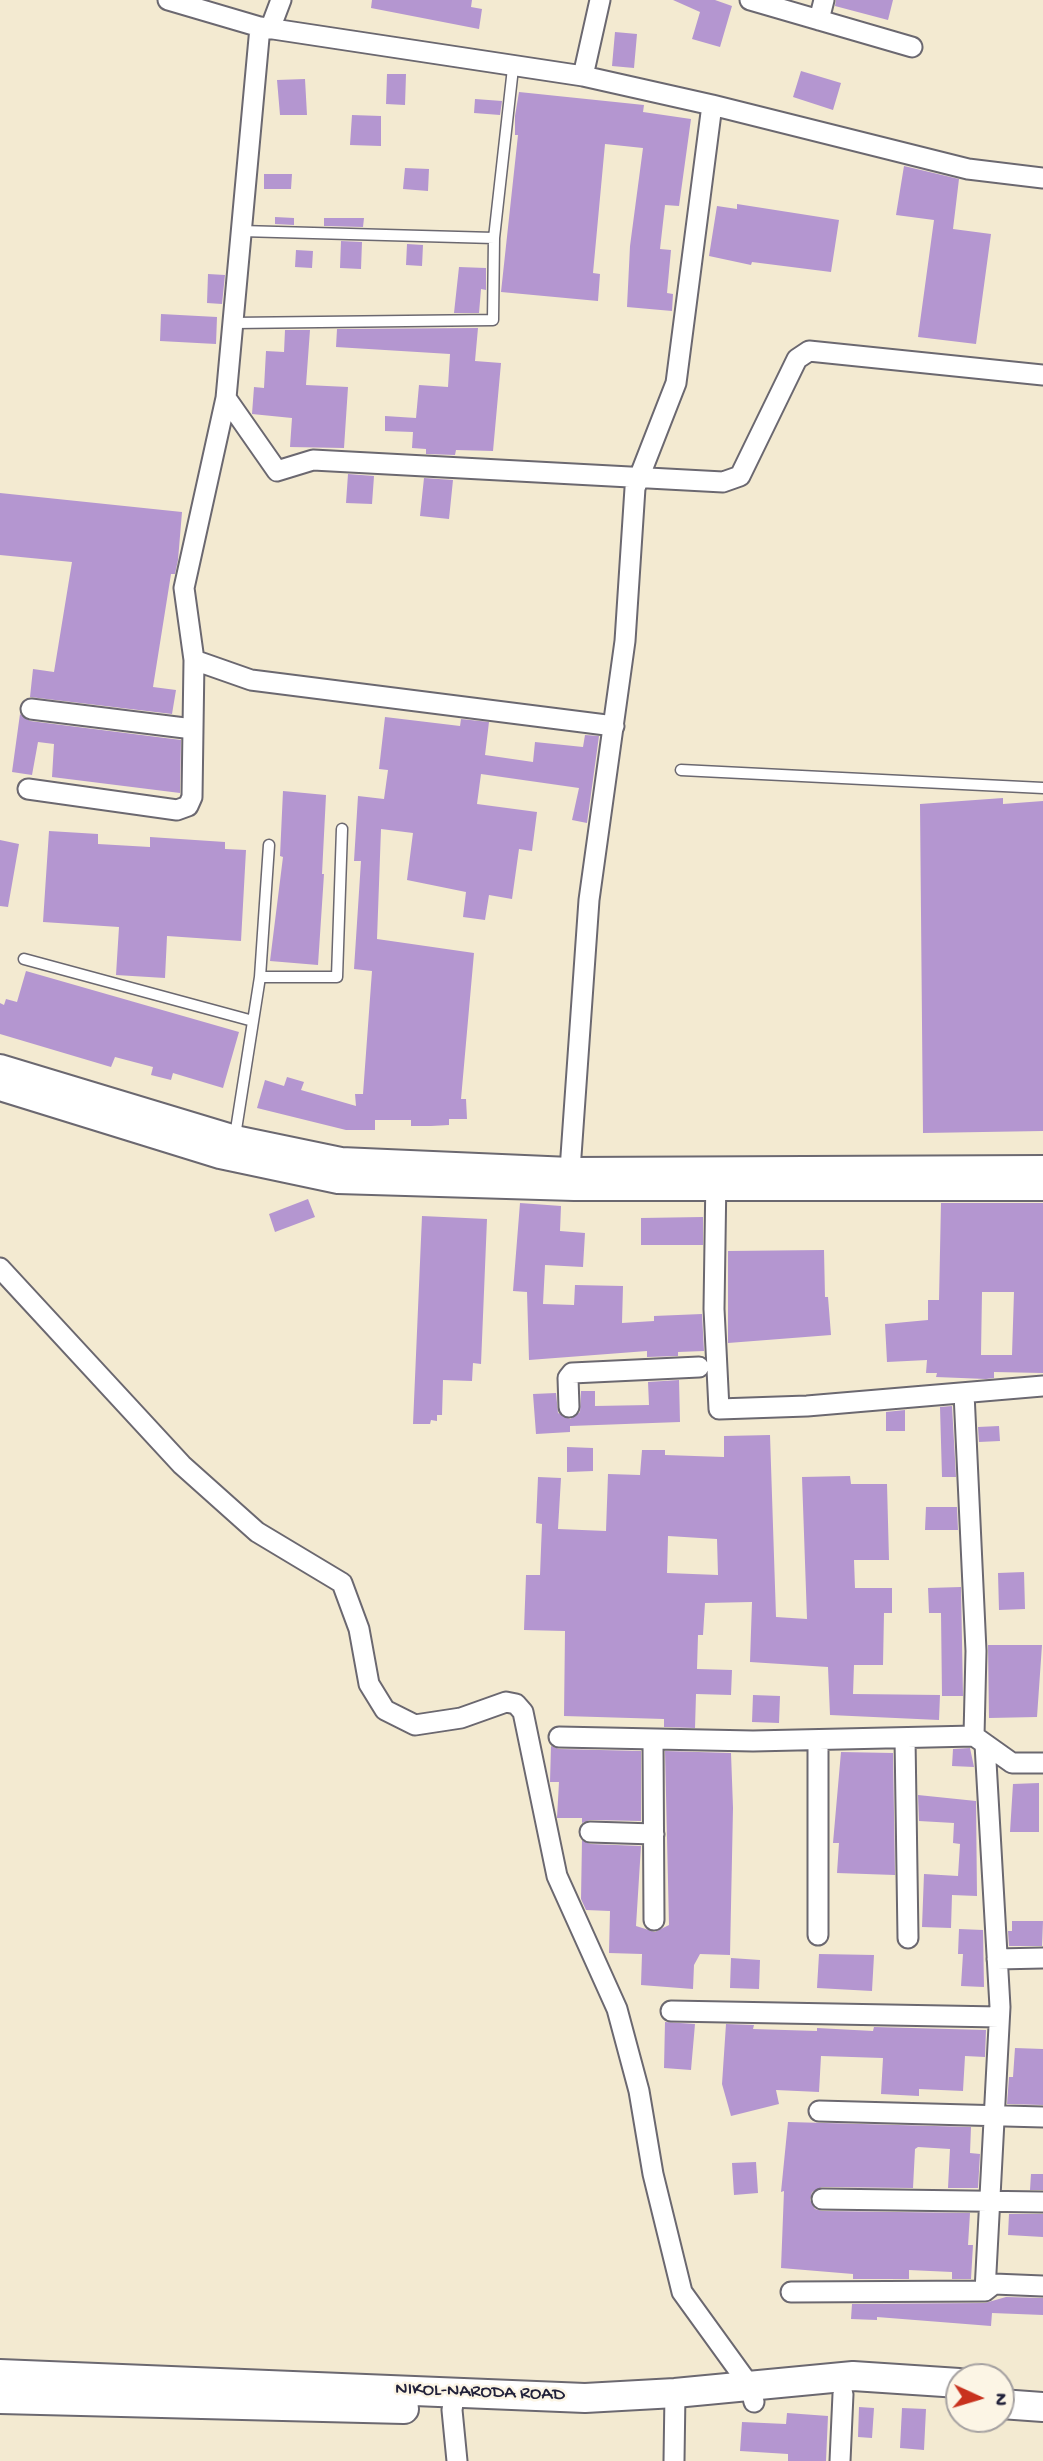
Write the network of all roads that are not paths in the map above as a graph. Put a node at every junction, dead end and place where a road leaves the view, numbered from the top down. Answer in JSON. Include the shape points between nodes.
{"nodes":[{"id":1,"x":168,"y":0,"type":"edge"},
{"id":2,"x":281,"y":0,"type":"edge"},
{"id":3,"x":600,"y":0,"type":"edge"},
{"id":4,"x":750,"y":0,"type":"edge"},
{"id":5,"x":824,"y":0,"type":"edge"},
{"id":6,"x":818,"y":20,"type":"junction"},
{"id":7,"x":265,"y":28,"type":"junction"},
{"id":8,"x":912,"y":47,"type":"dead end"},
{"id":9,"x":513,"y":68,"type":"junction"},
{"id":10,"x":583,"y":76,"type":"junction"},
{"id":11,"x":712,"y":105,"type":"junction"},
{"id":12,"x":1043,"y":178,"type":"edge"},
{"id":13,"x":242,"y":231,"type":"junction"},
{"id":14,"x":494,"y":238,"type":"junction"},
{"id":15,"x":233,"y":323,"type":"junction"},
{"id":16,"x":1043,"y":375,"type":"edge"},
{"id":17,"x":226,"y":398,"type":"junction"},
{"id":18,"x":639,"y":480,"type":"junction"},
{"id":19,"x":194,"y":660,"type":"junction"},
{"id":20,"x":31,"y":709,"type":"dead end"},
{"id":21,"x":614,"y":726,"type":"junction"},
{"id":22,"x":193,"y":729,"type":"junction"},
{"id":23,"x":681,"y":770,"type":"dead end"},
{"id":24,"x":1043,"y":788,"type":"edge"},
{"id":25,"x":29,"y":789,"type":"dead end"},
{"id":26,"x":342,"y":829,"type":"dead end"},
{"id":27,"x":269,"y":845,"type":"dead end"},
{"id":28,"x":24,"y":959,"type":"dead end"},
{"id":29,"x":260,"y":977,"type":"junction"},
{"id":30,"x":253,"y":1021,"type":"junction"},
{"id":31,"x":0,"y":1067,"type":"edge"},
{"id":32,"x":0,"y":1088,"type":"edge"},
{"id":33,"x":233,"y":1148,"type":"junction"},
{"id":34,"x":1043,"y":1168,"type":"edge"},
{"id":35,"x":570,"y":1170,"type":"junction"},
{"id":36,"x":716,"y":1179,"type":"junction"},
{"id":37,"x":1043,"y":1188,"type":"edge"},
{"id":38,"x":0,"y":1268,"type":"edge"},
{"id":39,"x":709,"y":1366,"type":"junction"},
{"id":40,"x":1043,"y":1386,"type":"edge"},
{"id":41,"x":964,"y":1393,"type":"junction"},
{"id":42,"x":569,"y":1407,"type":"dead end"},
{"id":43,"x":559,"y":1737,"type":"dead end"},
{"id":44,"x":905,"y":1738,"type":"junction"},
{"id":45,"x":818,"y":1740,"type":"junction"},
{"id":46,"x":980,"y":1740,"type":"junction"},
{"id":47,"x":653,"y":1742,"type":"junction"},
{"id":48,"x":1043,"y":1763,"type":"edge"},
{"id":49,"x":590,"y":1832,"type":"dead end"},
{"id":50,"x":654,"y":1834,"type":"junction"},
{"id":51,"x":654,"y":1920,"type":"dead end"},
{"id":52,"x":818,"y":1935,"type":"dead end"},
{"id":53,"x":908,"y":1938,"type":"dead end"},
{"id":54,"x":1043,"y":1958,"type":"edge"},
{"id":55,"x":997,"y":1959,"type":"junction"},
{"id":56,"x":671,"y":2011,"type":"dead end"},
{"id":57,"x":999,"y":2017,"type":"junction"},
{"id":58,"x":819,"y":2111,"type":"dead end"},
{"id":59,"x":1043,"y":2117,"type":"edge"},
{"id":60,"x":994,"y":2118,"type":"junction"},
{"id":61,"x":822,"y":2199,"type":"dead end"},
{"id":62,"x":1043,"y":2202,"type":"edge"},
{"id":63,"x":989,"y":2203,"type":"junction"},
{"id":64,"x":1043,"y":2286,"type":"edge"},
{"id":65,"x":985,"y":2291,"type":"junction"},
{"id":66,"x":791,"y":2292,"type":"dead end"},
{"id":67,"x":0,"y":2374,"type":"edge"},
{"id":68,"x":945,"y":2382,"type":"edge"},
{"id":69,"x":1015,"y":2386,"type":"edge"},
{"id":70,"x":1043,"y":2388,"type":"edge"},
{"id":71,"x":752,"y":2394,"type":"junction"},
{"id":72,"x":843,"y":2394,"type":"junction"},
{"id":73,"x":0,"y":2399,"type":"edge"},
{"id":74,"x":945,"y":2400,"type":"edge"},
{"id":75,"x":454,"y":2401,"type":"junction"},
{"id":76,"x":676,"y":2401,"type":"junction"},
{"id":77,"x":1015,"y":2405,"type":"edge"},
{"id":78,"x":1043,"y":2407,"type":"edge"},
{"id":79,"x":457,"y":2461,"type":"edge"},
{"id":80,"x":674,"y":2461,"type":"edge"},
{"id":81,"x":840,"y":2461,"type":"edge"}],
"edges":[{"from":1,"to":7,"type":"street"},
{"from":2,"to":7,"type":"street"},
{"from":3,"to":10,"type":"street"},
{"from":4,"to":6,"type":"street"},
{"from":5,"to":6,"type":"street"},
{"from":6,"to":8,"type":"street"},
{"from":7,"to":9,"type":"street"},
{"from":7,"to":13,"type":"street"},
{"from":9,"to":10,"type":"street"},
{"from":9,"to":14,"type":"lane"},
{"from":10,"to":11,"type":"street"},
{"from":11,"to":12,"type":"street","via":[[968,169]]},
{"from":11,"to":18,"type":"street","via":[[676,383]]},
{"from":13,"to":14,"type":"lane"},
{"from":13,"to":15,"type":"street"},
{"from":14,"to":15,"type":"lane","via":[[494,320]]},
{"from":15,"to":17,"type":"street"},
{"from":16,"to":18,"type":"street","via":[[809,351],[797,359],[740,476],[723,482]]},
{"from":17,"to":18,"type":"street","via":[[277,471],[313,460]]},
{"from":17,"to":19,"type":"street","via":[[184,588]]},
{"from":18,"to":21,"type":"street"},
{"from":19,"to":21,"type":"street","via":[[251,680]]},
{"from":19,"to":22,"type":"street"},
{"from":20,"to":22,"type":"street"},
{"from":21,"to":35,"type":"street","via":[[589,900]]},
{"from":22,"to":25,"type":"street","via":[[188,806],[177,810]]},
{"from":23,"to":24,"type":"lane"},
{"from":26,"to":29,"type":"lane","via":[[337,977]]},
{"from":27,"to":29,"type":"lane"},
{"from":28,"to":30,"type":"lane"},
{"from":29,"to":30,"type":"lane"},
{"from":30,"to":33,"type":"lane"},
{"from":31,"to":33,"type":"street"},
{"from":32,"to":33,"type":"street"},
{"from":33,"to":35,"type":"street","via":[[341,1160]]},
{"from":33,"to":36,"type":"street","via":[[338,1181]]},
{"from":34,"to":36,"type":"street"},
{"from":35,"to":36,"type":"street"},
{"from":36,"to":37,"type":"street"},
{"from":36,"to":39,"type":"street"},
{"from":38,"to":71,"type":"street","via":[[182,1465],[257,1532],[342,1583],[359,1629],[369,1684],[385,1710],[415,1725],[461,1718],[506,1702],[523,1712],[557,1876],[617,2009],[682,2292]]},
{"from":39,"to":41,"type":"street","via":[[719,1409]]},
{"from":39,"to":42,"type":"street","via":[[572,1373],[568,1378]]},
{"from":40,"to":41,"type":"street"},
{"from":41,"to":46,"type":"street"},
{"from":43,"to":47,"type":"street"},
{"from":44,"to":45,"type":"street"},
{"from":44,"to":46,"type":"street"},
{"from":44,"to":53,"type":"street"},
{"from":45,"to":47,"type":"street"},
{"from":45,"to":52,"type":"street"},
{"from":46,"to":48,"type":"street","via":[[1012,1763]]},
{"from":46,"to":55,"type":"street"},
{"from":47,"to":50,"type":"street"},
{"from":49,"to":50,"type":"street"},
{"from":50,"to":51,"type":"street"},
{"from":54,"to":55,"type":"street"},
{"from":55,"to":57,"type":"street"},
{"from":56,"to":57,"type":"street"},
{"from":57,"to":60,"type":"street"},
{"from":58,"to":60,"type":"street"},
{"from":59,"to":60,"type":"street"},
{"from":60,"to":63,"type":"street"},
{"from":61,"to":63,"type":"street"},
{"from":62,"to":63,"type":"street"},
{"from":63,"to":65,"type":"street"},
{"from":64,"to":65,"type":"street","via":[[993,2284]]},
{"from":65,"to":66,"type":"street"},
{"from":67,"to":75,"type":"main road","name":"NIKOL-NARODA ROAD"},
{"from":68,"to":71,"type":"main road","name":"NIKOL-NARODA ROAD","via":[[853,2376]]},
{"from":69,"to":70,"type":"main road"},
{"from":71,"to":72,"type":"main road"},
{"from":71,"to":76,"type":"main road","name":"NIKOL-NARODA ROAD"},
{"from":72,"to":74,"type":"main road"},
{"from":72,"to":81,"type":"street"},
{"from":73,"to":75,"type":"main road"},
{"from":75,"to":76,"type":"main road","name":"NIKOL-NARODA ROAD"},
{"from":75,"to":79,"type":"street"},
{"from":76,"to":80,"type":"street"},
{"from":77,"to":78,"type":"main road"}]}
